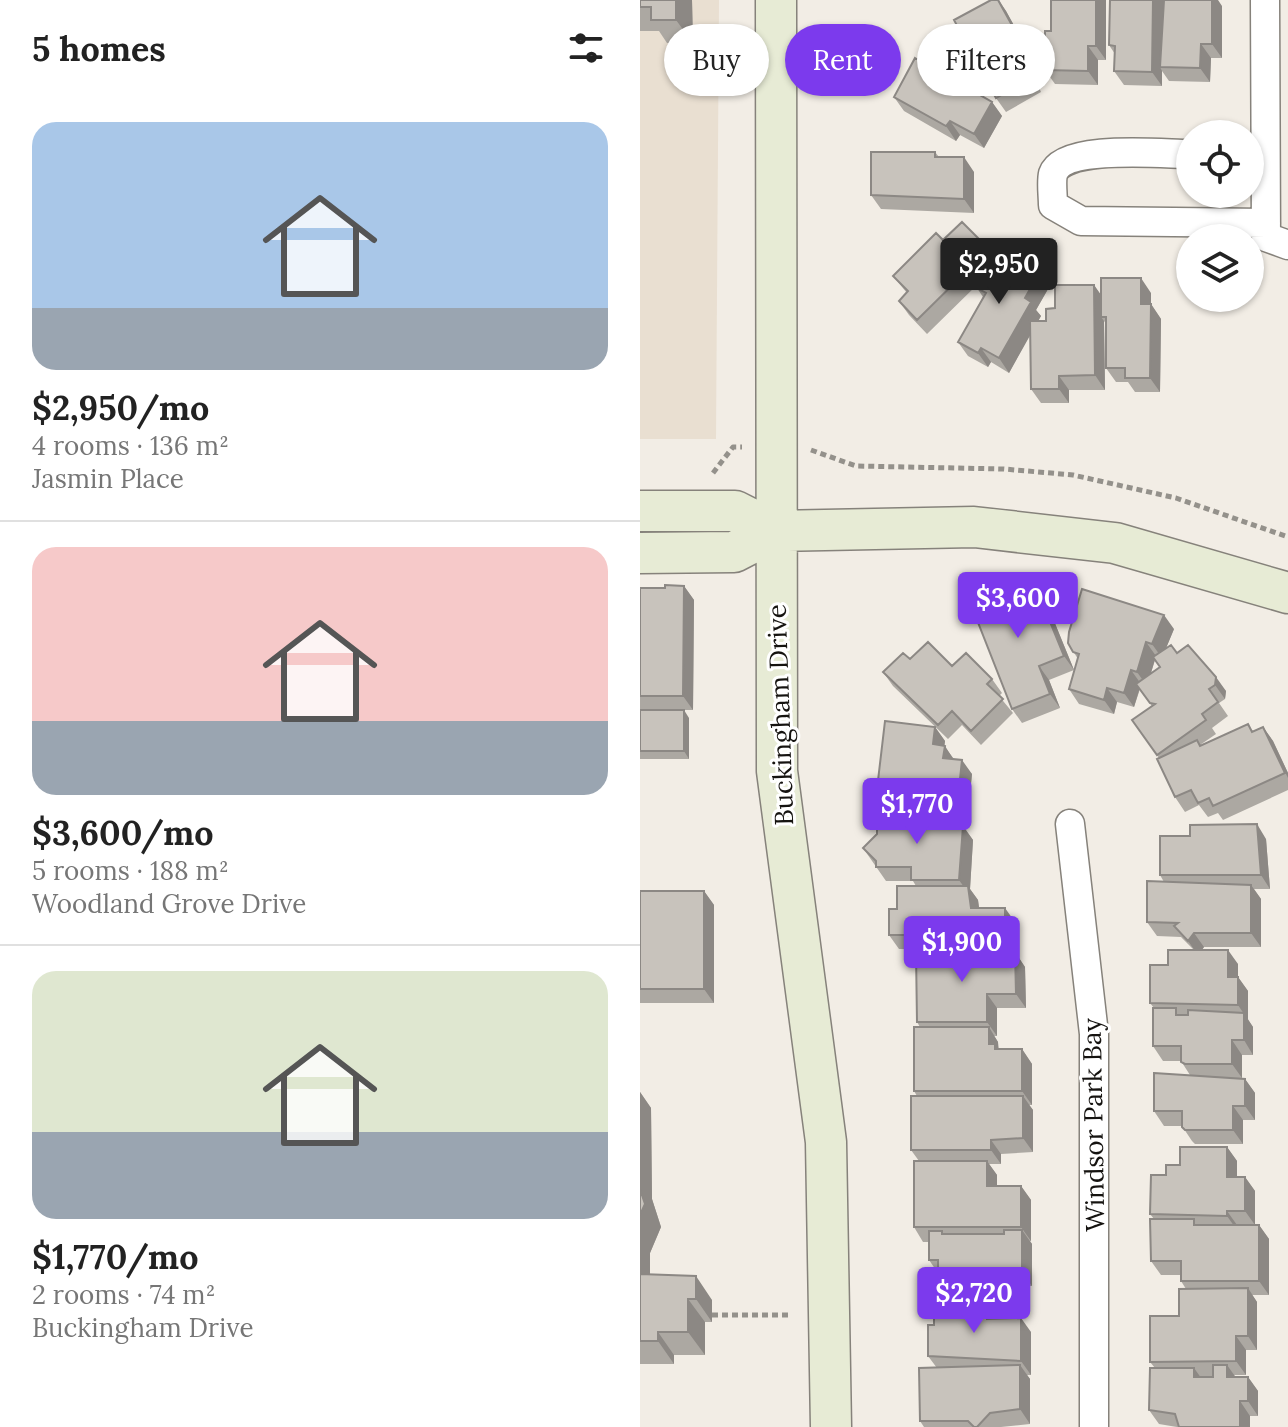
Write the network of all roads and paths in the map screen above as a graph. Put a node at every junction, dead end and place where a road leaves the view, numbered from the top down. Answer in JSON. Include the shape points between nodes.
{"nodes":[{"id":1,"x":776,"y":0,"type":"edge"},
{"id":2,"x":1265,"y":0,"type":"edge"},
{"id":3,"x":1260,"y":120,"type":"edge"},
{"id":4,"x":1176,"y":154,"type":"edge"},
{"id":5,"x":1264,"y":206,"type":"edge"},
{"id":6,"x":1266,"y":223,"type":"junction"},
{"id":7,"x":1288,"y":245,"type":"edge"},
{"id":8,"x":774,"y":445,"type":"junction"},
{"id":9,"x":702,"y":479,"type":"dead end"},
{"id":10,"x":640,"y":511,"type":"edge"},
{"id":11,"x":775,"y":531,"type":"junction"},
{"id":12,"x":1288,"y":537,"type":"edge"},
{"id":13,"x":640,"y":553,"type":"edge"},
{"id":14,"x":1288,"y":593,"type":"edge"},
{"id":15,"x":1070,"y":824,"type":"dead end"},
{"id":16,"x":829,"y":1314,"type":"junction"},
{"id":17,"x":712,"y":1315,"type":"dead end"},
{"id":18,"x":831,"y":1427,"type":"edge"},
{"id":19,"x":1094,"y":1427,"type":"edge"}],
"edges":[{"from":1,"to":8,"type":"street","name":"Buckingham Drive"},
{"from":2,"to":3,"type":"street"},
{"from":4,"to":6,"type":"street","via":[[1080,154],[1063,160],[1053,174],[1053,205],[1081,221]]},
{"from":5,"to":6,"type":"street"},
{"from":6,"to":7,"type":"street","via":[[1266,237]]},
{"from":8,"to":9,"type":"path","via":[[733,447],[712,475]]},
{"from":8,"to":11,"type":"street","name":"Buckingham Drive"},
{"from":8,"to":12,"type":"path","via":[[802,446],[856,466],[1073,475],[1176,498]]},
{"from":10,"to":11,"type":"street","via":[[735,511]]},
{"from":11,"to":13,"type":"street","via":[[734,552]]},
{"from":11,"to":14,"type":"street","via":[[974,527],[1115,543]]},
{"from":11,"to":16,"type":"street","name":"Buckingham Drive","via":[[777,771],[826,1142]]},
{"from":15,"to":19,"type":"street","name":"Windsor Park Bay","via":[[1094,1034]]},
{"from":16,"to":17,"type":"path"},
{"from":16,"to":18,"type":"street","name":"Buckingham Drive"}]}
